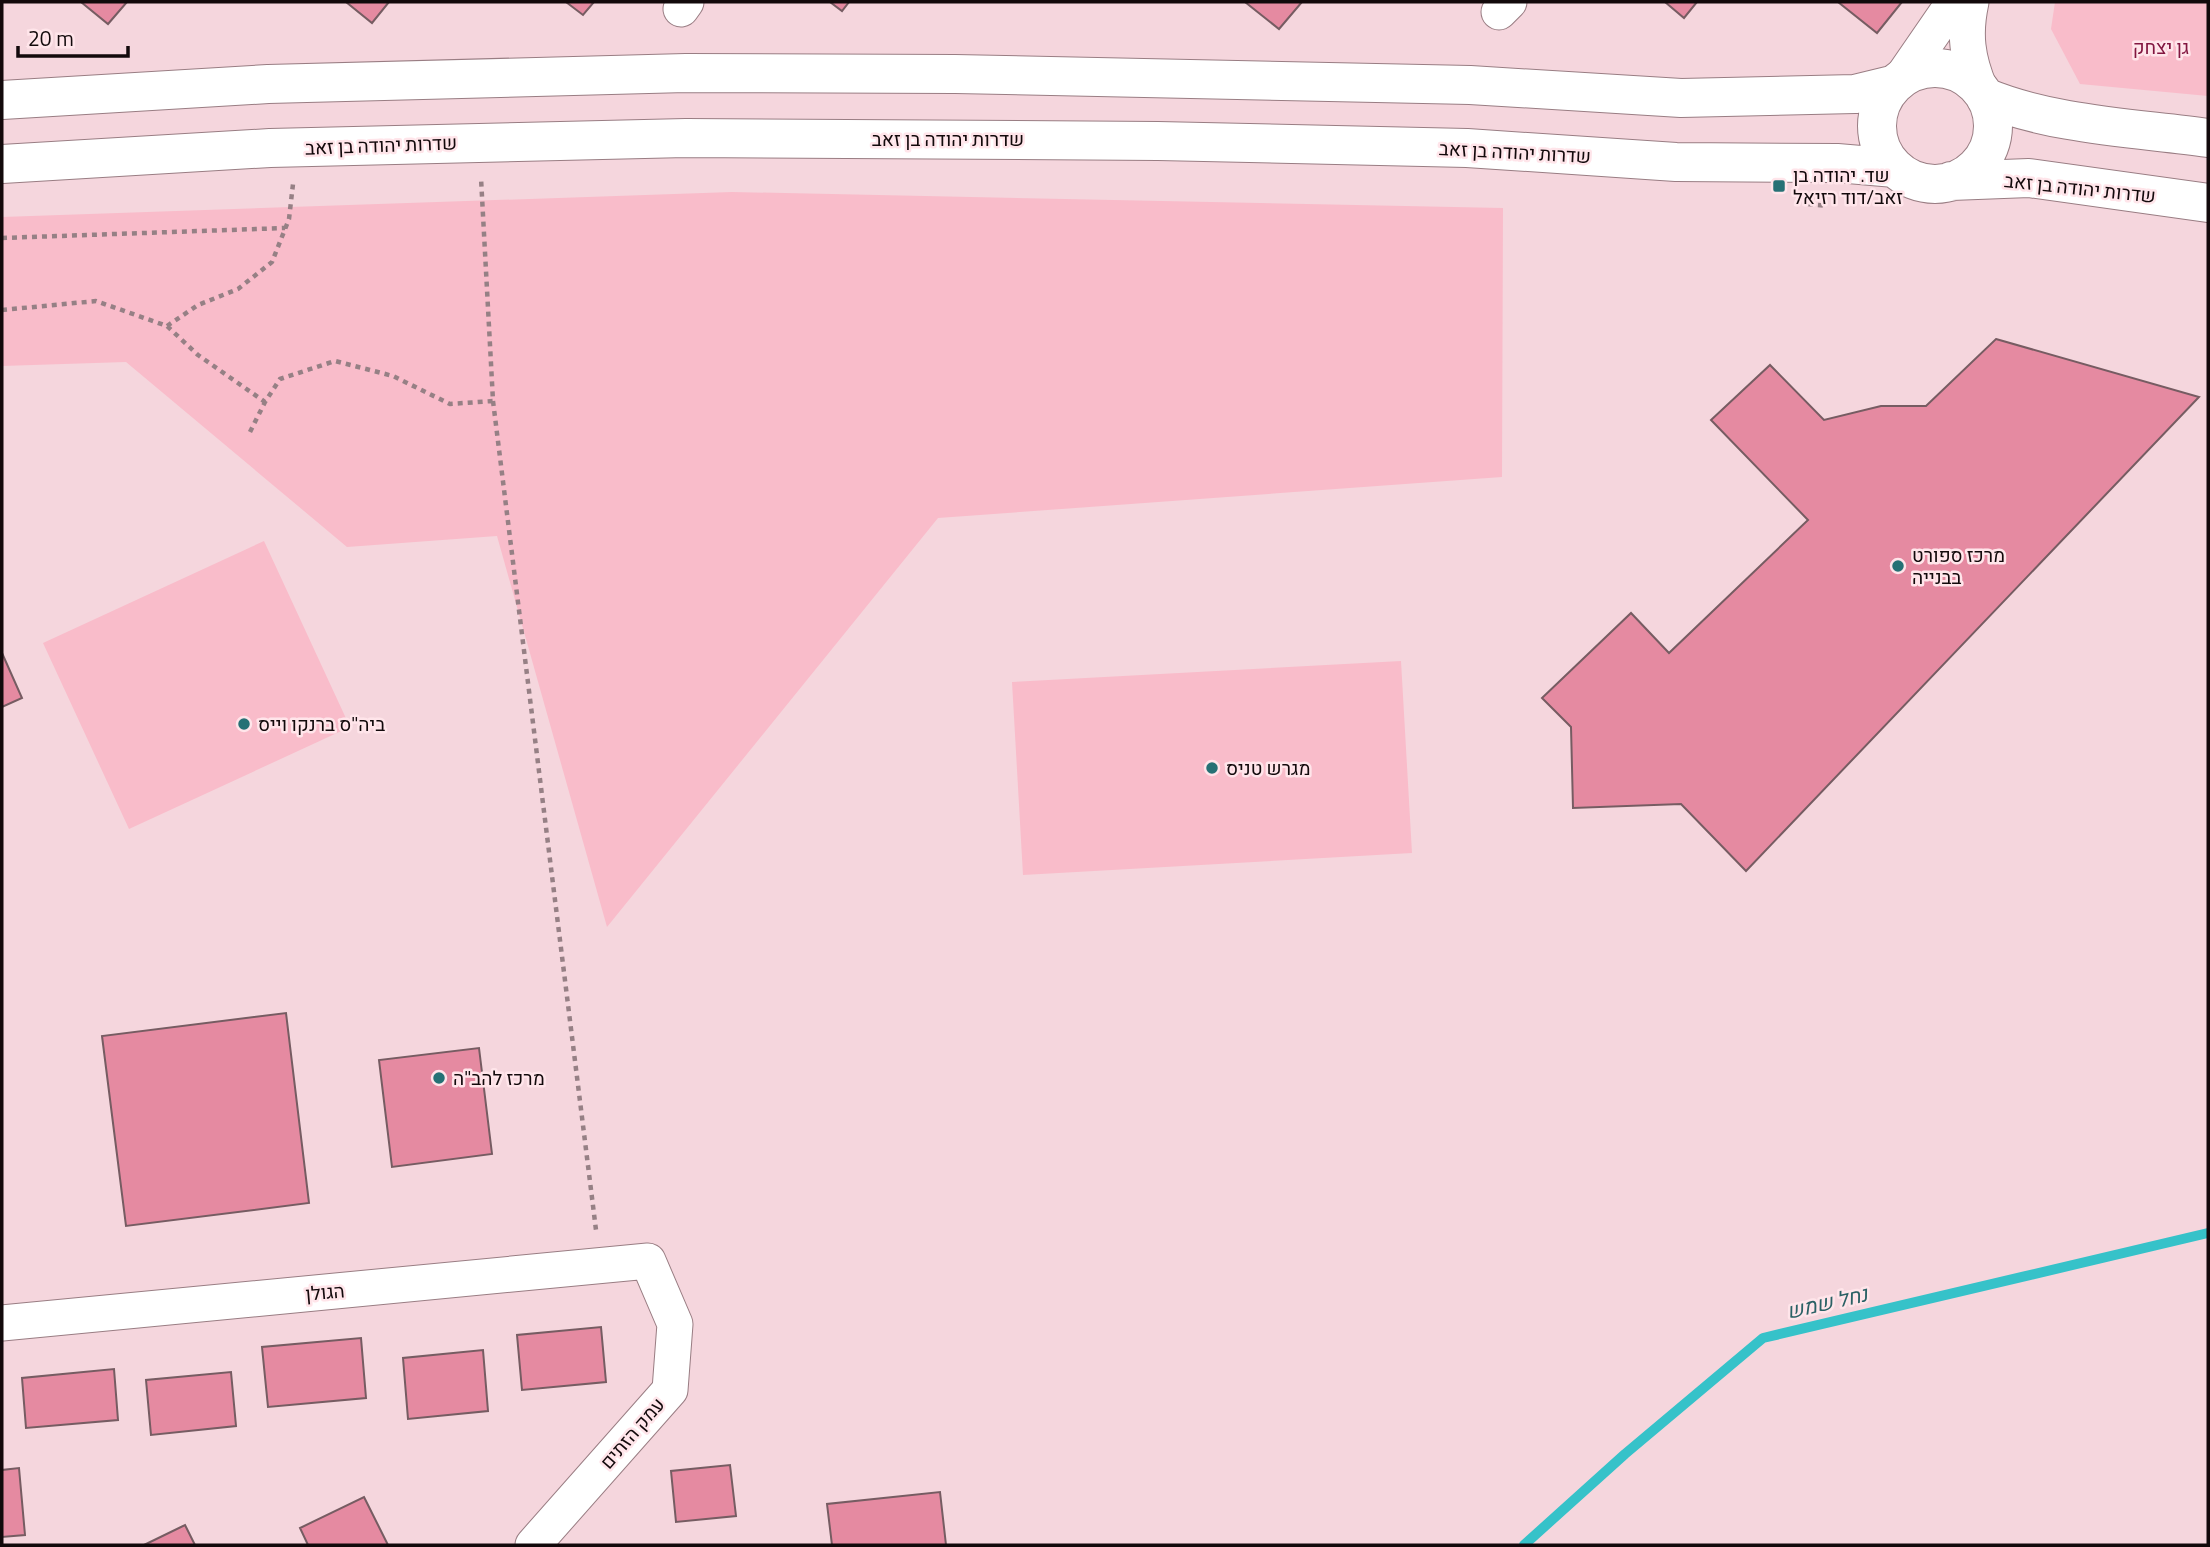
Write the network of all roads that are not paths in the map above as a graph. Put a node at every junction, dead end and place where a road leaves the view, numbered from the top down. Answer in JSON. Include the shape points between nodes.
{"nodes":[{"id":1,"x":1954,"y":2,"type":"edge"},
{"id":2,"x":1971,"y":2,"type":"edge"},
{"id":3,"x":1896,"y":82,"type":"junction"},
{"id":4,"x":1982,"y":93,"type":"junction"},
{"id":5,"x":2,"y":100,"type":"edge"},
{"id":6,"x":2208,"y":138,"type":"edge"},
{"id":7,"x":2,"y":164,"type":"edge"},
{"id":8,"x":1895,"y":168,"type":"junction"},
{"id":9,"x":1951,"y":181,"type":"junction"},
{"id":10,"x":2208,"y":203,"type":"edge"},
{"id":11,"x":648,"y":1261,"type":"joint"},
{"id":12,"x":2,"y":1323,"type":"edge"},
{"id":13,"x":533,"y":1545,"type":"edge"}],
"edges":[{"from":1,"to":3,"type":"street"},
{"from":2,"to":4,"type":"street","via":[[1966,46]]},
{"from":3,"to":4,"type":"main road","via":[[1916,71],[1942,69],[1967,77]]},
{"from":3,"to":5,"type":"main road","via":[[1855,94],[1681,98],[1483,85],[686,73],[268,84]]},
{"from":3,"to":8,"type":"main road","via":[[1876,118],[1877,136]]},
{"from":4,"to":6,"type":"main road","via":[[2015,109],[2044,116]]},
{"from":4,"to":9,"type":"main road","via":[[1992,113],[1989,147],[1974,168]]},
{"from":7,"to":8,"type":"main road","name":"שדרות יהודה בן זאב","via":[[297,148],[686,138],[1467,148],[1676,162]]},
{"from":8,"to":9,"type":"main road","via":[[1923,183]]},
{"from":9,"to":10,"type":"main road","name":"שדרות יהודה בן זאב","via":[[2029,178]]},
{"from":11,"to":12,"type":"street","name":"הגולן"},
{"from":11,"to":13,"type":"street","name":"עמק הזתים","via":[[675,1324],[670,1390]]}]}
